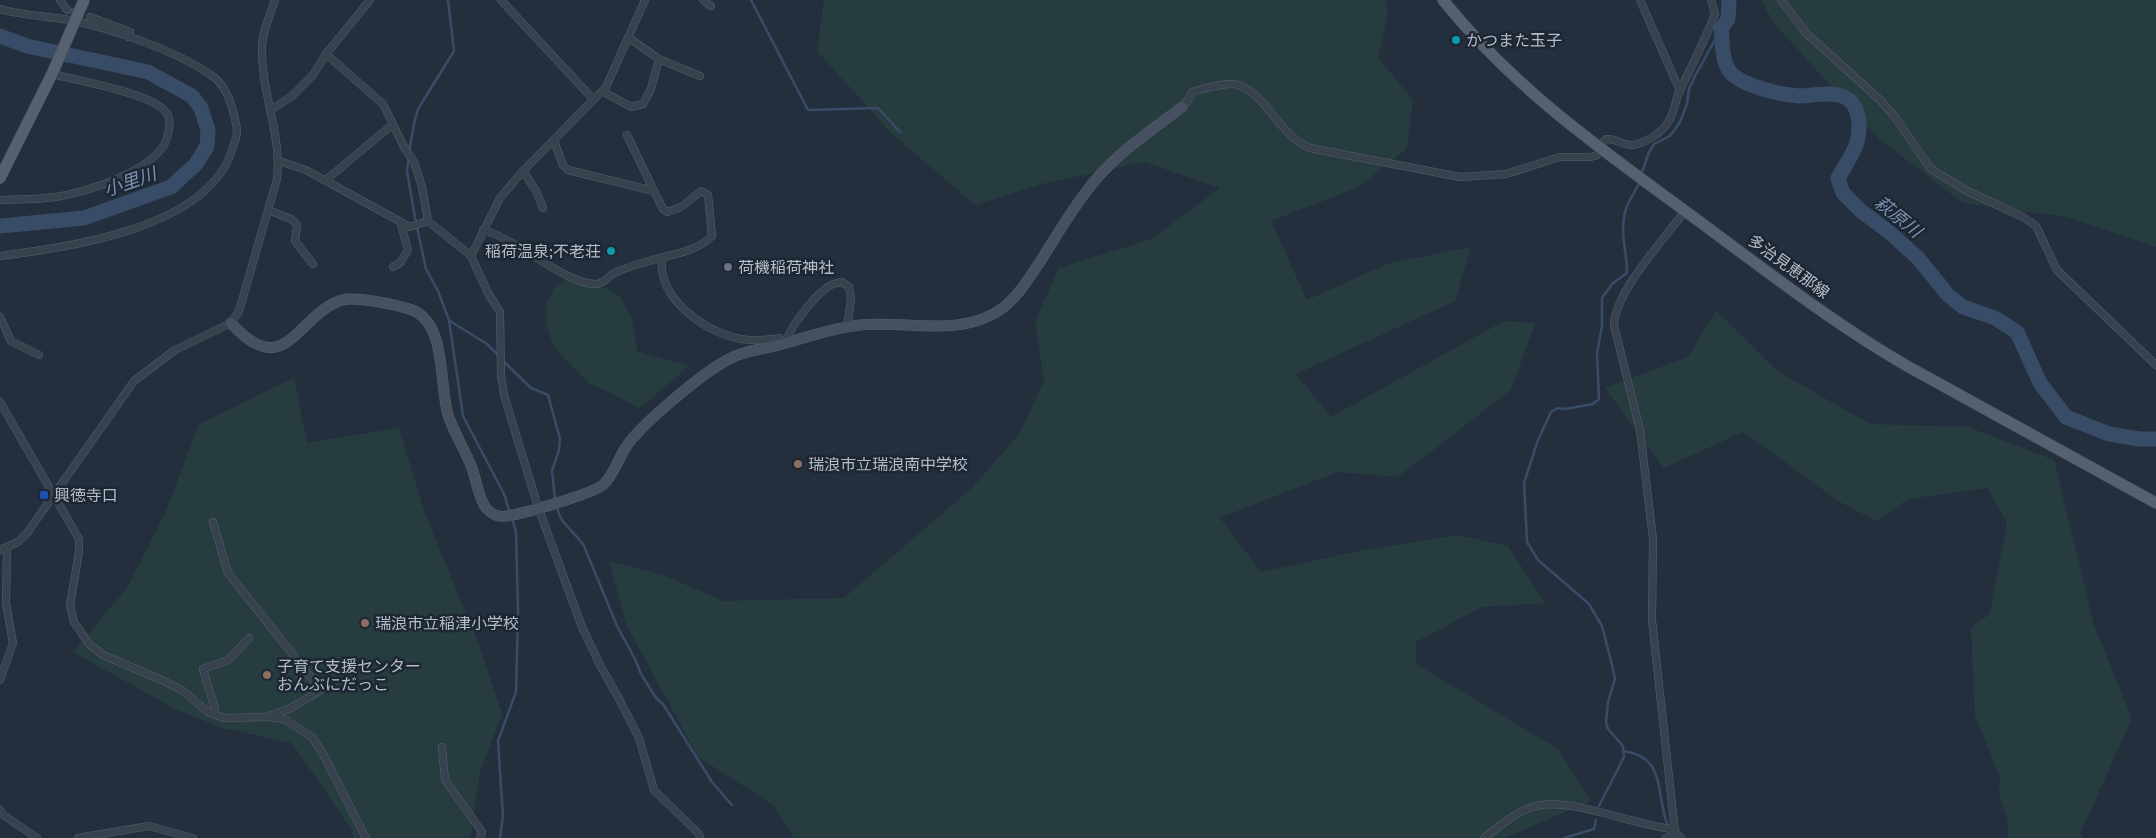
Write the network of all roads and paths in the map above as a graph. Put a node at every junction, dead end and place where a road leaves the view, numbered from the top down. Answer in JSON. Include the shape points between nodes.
{"nodes":[{"id":1,"x":60,"y":0,"type":"edge"},
{"id":2,"x":84,"y":0,"type":"edge"},
{"id":3,"x":275,"y":0,"type":"edge"},
{"id":4,"x":370,"y":0,"type":"edge"},
{"id":5,"x":501,"y":0,"type":"edge"},
{"id":6,"x":646,"y":0,"type":"edge"},
{"id":7,"x":703,"y":0,"type":"edge"},
{"id":8,"x":1443,"y":0,"type":"edge"},
{"id":9,"x":1640,"y":0,"type":"edge"},
{"id":10,"x":1711,"y":0,"type":"edge"},
{"id":11,"x":1781,"y":0,"type":"edge"},
{"id":12,"x":711,"y":6,"type":"dead end"},
{"id":13,"x":0,"y":10,"type":"edge"},
{"id":14,"x":68,"y":10,"type":"tunnel mouth"},
{"id":15,"x":90,"y":17,"type":"tunnel mouth"},
{"id":16,"x":74,"y":25,"type":"junction"},
{"id":17,"x":128,"y":37,"type":"junction"},
{"id":18,"x":629,"y":38,"type":"junction"},
{"id":19,"x":326,"y":54,"type":"junction"},
{"id":20,"x":659,"y":59,"type":"junction"},
{"id":21,"x":54,"y":69,"type":"junction"},
{"id":22,"x":700,"y":76,"type":"dead end"},
{"id":23,"x":602,"y":92,"type":"junction"},
{"id":24,"x":1680,"y":92,"type":"junction"},
{"id":25,"x":593,"y":99,"type":"junction"},
{"id":26,"x":1182,"y":106,"type":"joint"},
{"id":27,"x":272,"y":109,"type":"junction"},
{"id":28,"x":393,"y":124,"type":"junction"},
{"id":29,"x":627,"y":135,"type":"dead end"},
{"id":30,"x":554,"y":141,"type":"junction"},
{"id":31,"x":1600,"y":149,"type":"junction"},
{"id":32,"x":279,"y":161,"type":"junction"},
{"id":33,"x":523,"y":171,"type":"junction"},
{"id":34,"x":0,"y":178,"type":"edge"},
{"id":35,"x":326,"y":180,"type":"junction"},
{"id":36,"x":654,"y":191,"type":"junction"},
{"id":37,"x":0,"y":200,"type":"edge"},
{"id":38,"x":543,"y":208,"type":"dead end"},
{"id":39,"x":268,"y":210,"type":"junction"},
{"id":40,"x":1685,"y":211,"type":"junction"},
{"id":41,"x":400,"y":221,"type":"junction"},
{"id":42,"x":428,"y":221,"type":"junction"},
{"id":43,"x":483,"y":230,"type":"junction"},
{"id":44,"x":0,"y":256,"type":"edge"},
{"id":45,"x":471,"y":256,"type":"junction"},
{"id":46,"x":662,"y":259,"type":"junction"},
{"id":47,"x":313,"y":264,"type":"dead end"},
{"id":48,"x":393,"y":267,"type":"dead end"},
{"id":49,"x":0,"y":318,"type":"edge"},
{"id":50,"x":231,"y":323,"type":"junction"},
{"id":51,"x":847,"y":328,"type":"junction"},
{"id":52,"x":785,"y":343,"type":"junction"},
{"id":53,"x":39,"y":355,"type":"dead end"},
{"id":54,"x":2156,"y":365,"type":"edge"},
{"id":55,"x":0,"y":402,"type":"edge"},
{"id":56,"x":54,"y":496,"type":"junction"},
{"id":57,"x":2156,"y":503,"type":"edge"},
{"id":58,"x":538,"y":508,"type":"junction"},
{"id":59,"x":213,"y":522,"type":"dead end"},
{"id":60,"x":3,"y":549,"type":"edge"},
{"id":61,"x":249,"y":638,"type":"dead end"},
{"id":62,"x":0,"y":680,"type":"edge"},
{"id":63,"x":214,"y":715,"type":"junction"},
{"id":64,"x":265,"y":717,"type":"junction"},
{"id":65,"x":442,"y":747,"type":"dead end"},
{"id":66,"x":0,"y":810,"type":"edge"},
{"id":67,"x":1675,"y":830,"type":"junction"},
{"id":68,"x":37,"y":838,"type":"edge"},
{"id":69,"x":78,"y":838,"type":"edge"},
{"id":70,"x":193,"y":838,"type":"edge"},
{"id":71,"x":366,"y":838,"type":"edge"},
{"id":72,"x":480,"y":838,"type":"edge"},
{"id":73,"x":700,"y":838,"type":"edge"},
{"id":74,"x":1484,"y":838,"type":"edge"},
{"id":75,"x":1666,"y":838,"type":"edge"},
{"id":76,"x":1680,"y":838,"type":"edge"}],
"edges":[{"from":1,"to":14,"type":"street"},
{"from":2,"to":16,"type":"main road"},
{"from":3,"to":27,"type":"street","via":[[262,46],[263,69]]},
{"from":4,"to":19,"type":"street"},
{"from":5,"to":25,"type":"street"},
{"from":6,"to":18,"type":"street"},
{"from":7,"to":12,"type":"street"},
{"from":8,"to":31,"type":"main road","name":"多治見恵那線","via":[[1522,85]]},
{"from":9,"to":24,"type":"street"},
{"from":10,"to":24,"type":"street","via":[[1715,14]]},
{"from":11,"to":54,"type":"street","via":[[1807,34],[1880,100],[1931,169],[1973,195],[2036,226],[2057,270]]},
{"from":13,"to":16,"type":"street"},
{"from":15,"to":17,"type":"street","via":[[130,32]]},
{"from":16,"to":17,"type":"street"},
{"from":16,"to":21,"type":"main road"},
{"from":17,"to":44,"type":"street","via":[[180,56],[214,76],[232,103],[238,131],[228,162],[210,185],[181,210],[102,238],[56,249]]},
{"from":18,"to":20,"type":"street"},
{"from":18,"to":23,"type":"street"},
{"from":19,"to":27,"type":"street","via":[[313,76]]},
{"from":19,"to":28,"type":"street","via":[[383,104]]},
{"from":20,"to":22,"type":"street"},
{"from":20,"to":23,"type":"street","via":[[651,89],[643,104],[631,107]]},
{"from":21,"to":34,"type":"main road"},
{"from":21,"to":37,"type":"street","via":[[149,100],[165,110],[168,116],[168,139],[158,153],[133,172],[106,183],[61,196]]},
{"from":23,"to":25,"type":"street"},
{"from":24,"to":31,"type":"street","via":[[1668,124],[1653,137],[1632,145],[1606,139]]},
{"from":25,"to":30,"type":"street"},
{"from":26,"to":31,"type":"street","via":[[1192,92],[1237,84],[1258,97],[1283,129],[1310,148],[1460,177],[1506,174],[1560,157],[1591,157],[1598,155]]},
{"from":26,"to":51,"type":"street","via":[[1125,148],[1106,167],[1086,191],[1021,290],[1005,306],[972,323],[948,326],[876,324]]},
{"from":27,"to":32,"type":"street"},
{"from":28,"to":35,"type":"street"},
{"from":28,"to":42,"type":"street","via":[[414,162]]},
{"from":29,"to":36,"type":"street"},
{"from":30,"to":33,"type":"street"},
{"from":30,"to":36,"type":"street","via":[[562,165],[568,170]]},
{"from":31,"to":40,"type":"main road","name":"多治見恵那線"},
{"from":32,"to":35,"type":"street"},
{"from":32,"to":39,"type":"street"},
{"from":33,"to":38,"type":"street"},
{"from":33,"to":43,"type":"street","via":[[500,198]]},
{"from":35,"to":41,"type":"street"},
{"from":36,"to":46,"type":"street","via":[[667,212],[681,207],[701,191],[708,195],[712,236],[705,243]]},
{"from":39,"to":47,"type":"street","via":[[291,219],[297,226],[295,241]]},
{"from":39,"to":50,"type":"street","via":[[239,312]]},
{"from":40,"to":57,"type":"main road","name":"多治見恵那線","via":[[1880,350]]},
{"from":40,"to":67,"type":"street","via":[[1625,292],[1614,326],[1640,430],[1653,539],[1652,620]]},
{"from":41,"to":42,"type":"street","via":[[410,227]]},
{"from":41,"to":48,"type":"street","via":[[408,250]]},
{"from":42,"to":45,"type":"street"},
{"from":43,"to":45,"type":"street"},
{"from":43,"to":46,"type":"street","via":[[498,234],[566,274],[596,284],[613,274],[650,260]]},
{"from":45,"to":58,"type":"street","via":[[500,312],[504,395]]},
{"from":46,"to":52,"type":"street","via":[[663,278],[677,300],[707,327],[733,337],[754,341],[780,338]]},
{"from":49,"to":53,"type":"street","via":[[11,341]]},
{"from":50,"to":56,"type":"street","via":[[175,350],[134,381]]},
{"from":50,"to":58,"type":"street","via":[[247,340],[276,347],[293,338],[329,306],[345,299],[414,311],[427,321],[435,334],[448,415],[472,467],[483,504],[499,517]]},
{"from":51,"to":52,"type":"street"},
{"from":51,"to":52,"type":"street","via":[[851,298],[849,287],[842,282],[832,284],[811,304]]},
{"from":52,"to":58,"type":"street","via":[[743,352],[720,364],[638,432],[603,485],[591,493]]},
{"from":55,"to":56,"type":"street"},
{"from":56,"to":60,"type":"street","via":[[27,534]]},
{"from":56,"to":63,"type":"street","via":[[79,539],[70,605],[74,622],[89,644],[103,655],[183,691]]},
{"from":58,"to":73,"type":"street","via":[[582,627],[639,738],[654,790]]},
{"from":59,"to":64,"type":"street","via":[[228,573],[321,690]]},
{"from":60,"to":62,"type":"street","via":[[6,603],[13,643]]},
{"from":61,"to":63,"type":"street","via":[[228,660],[203,669]]},
{"from":63,"to":64,"type":"street","via":[[224,718]]},
{"from":64,"to":71,"type":"street","via":[[284,719],[312,737]]},
{"from":65,"to":72,"type":"street","via":[[445,780],[482,832]]},
{"from":66,"to":68,"type":"street"},
{"from":67,"to":74,"type":"street","via":[[1550,804],[1519,813]]},
{"from":67,"to":75,"type":"street"},
{"from":67,"to":76,"type":"street"},
{"from":69,"to":70,"type":"street","via":[[149,826]]}]}
